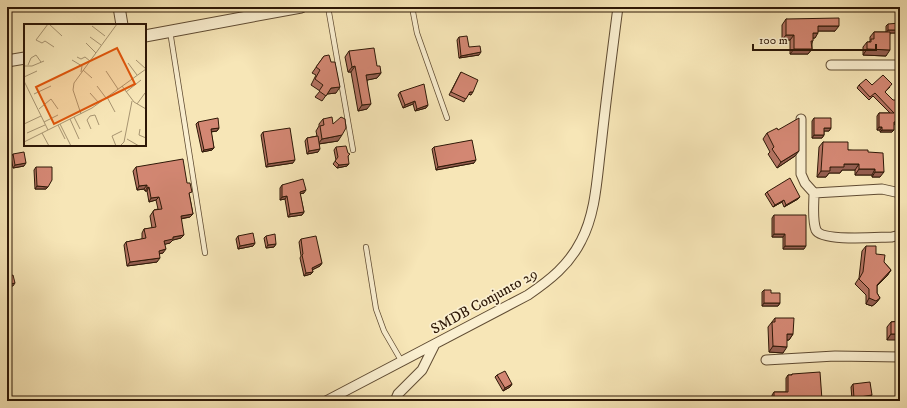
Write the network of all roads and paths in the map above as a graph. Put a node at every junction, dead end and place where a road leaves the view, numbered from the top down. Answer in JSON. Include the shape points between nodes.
{"nodes":[{"id":1,"x":119,"y":7,"type":"edge"},
{"id":2,"x":301,"y":7,"type":"edge"},
{"id":3,"x":328,"y":7,"type":"edge"},
{"id":4,"x":412,"y":7,"type":"edge"},
{"id":5,"x":618,"y":7,"type":"edge"},
{"id":6,"x":122,"y":24,"type":"edge"},
{"id":7,"x":170,"y":31,"type":"junction"},
{"id":8,"x":146,"y":36,"type":"edge"},
{"id":9,"x":24,"y":58,"type":"edge"},
{"id":10,"x":7,"y":61,"type":"edge"},
{"id":11,"x":831,"y":65,"type":"dead end"},
{"id":12,"x":900,"y":65,"type":"edge"},
{"id":13,"x":447,"y":118,"type":"dead end"},
{"id":14,"x":801,"y":119,"type":"edge"},
{"id":15,"x":353,"y":150,"type":"dead end"},
{"id":16,"x":814,"y":193,"type":"junction"},
{"id":17,"x":900,"y":193,"type":"edge"},
{"id":18,"x":900,"y":235,"type":"edge"},
{"id":19,"x":366,"y":247,"type":"dead end"},
{"id":20,"x":205,"y":254,"type":"dead end"},
{"id":21,"x":435,"y":344,"type":"junction"},
{"id":22,"x":900,"y":357,"type":"edge"},
{"id":23,"x":766,"y":360,"type":"dead end"},
{"id":24,"x":402,"y":362,"type":"junction"},
{"id":25,"x":343,"y":392,"type":"junction"},
{"id":26,"x":326,"y":401,"type":"edge"},
{"id":27,"x":347,"y":401,"type":"edge"},
{"id":28,"x":395,"y":401,"type":"edge"}],
"edges":[{"from":1,"to":6,"type":"street"},
{"from":2,"to":7,"type":"street"},
{"from":3,"to":15,"type":"lane"},
{"from":4,"to":13,"type":"lane","via":[[417,33]]},
{"from":5,"to":21,"type":"street","name":"SMDB Conjunto 29","via":[[595,187],[590,219],[582,241],[569,261],[549,281],[528,295]]},
{"from":7,"to":8,"type":"street"},
{"from":7,"to":20,"type":"lane"},
{"from":9,"to":10,"type":"street"},
{"from":11,"to":12,"type":"street"},
{"from":14,"to":16,"type":"street","via":[[801,174]]},
{"from":16,"to":17,"type":"street","via":[[882,189]]},
{"from":16,"to":18,"type":"street","via":[[816,229],[822,235]]},
{"from":19,"to":24,"type":"lane","via":[[376,309],[384,331]]},
{"from":21,"to":24,"type":"street","name":"SMDB Conjunto 29"},
{"from":21,"to":28,"type":"street","via":[[422,370],[398,394]]},
{"from":22,"to":23,"type":"street","via":[[835,356]]},
{"from":24,"to":25,"type":"street","name":"SMDB Conjunto 29"},
{"from":25,"to":26,"type":"street","name":"SMDB Conjunto 29"},
{"from":25,"to":27,"type":"street"}]}
